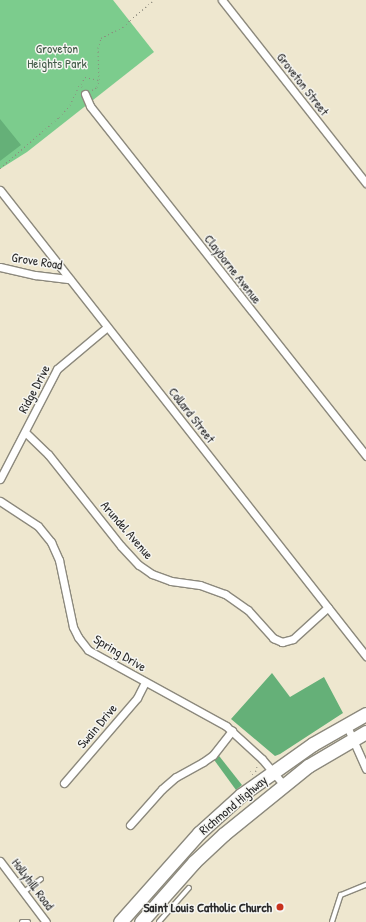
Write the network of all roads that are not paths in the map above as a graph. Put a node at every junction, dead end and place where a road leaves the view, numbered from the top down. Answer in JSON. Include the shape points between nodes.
{"nodes":[{"id":1,"x":222,"y":0,"type":"edge"},
{"id":2,"x":84,"y":94,"type":"road end"},
{"id":3,"x":366,"y":183,"type":"edge"},
{"id":4,"x":0,"y":190,"type":"edge"},
{"id":5,"x":0,"y":268,"type":"edge"},
{"id":6,"x":70,"y":279,"type":"junction"},
{"id":7,"x":107,"y":327,"type":"junction"},
{"id":8,"x":25,"y":432,"type":"junction"},
{"id":9,"x":366,"y":456,"type":"edge"},
{"id":10,"x":0,"y":479,"type":"edge"},
{"id":11,"x":0,"y":501,"type":"edge"},
{"id":12,"x":328,"y":607,"type":"junction"},
{"id":13,"x":366,"y":656,"type":"edge"},
{"id":14,"x":145,"y":682,"type":"junction"},
{"id":15,"x":366,"y":714,"type":"edge"},
{"id":16,"x":346,"y":724,"type":"junction"},
{"id":17,"x":232,"y":731,"type":"junction"},
{"id":18,"x":366,"y":732,"type":"edge"},
{"id":19,"x":352,"y":739,"type":"junction"},
{"id":20,"x":366,"y":769,"type":"edge"},
{"id":21,"x":273,"y":771,"type":"junction"},
{"id":22,"x":64,"y":783,"type":"dead end"},
{"id":23,"x":284,"y":785,"type":"junction"},
{"id":24,"x":130,"y":825,"type":"dead end"},
{"id":25,"x":0,"y":861,"type":"edge"},
{"id":26,"x":41,"y":879,"type":"dead end"},
{"id":27,"x":366,"y":885,"type":"edge"},
{"id":28,"x":189,"y":888,"type":"dead end"},
{"id":29,"x":24,"y":892,"type":"junction"},
{"id":30,"x":22,"y":922,"type":"edge"},
{"id":31,"x":28,"y":922,"type":"edge"},
{"id":32,"x":46,"y":922,"type":"edge"},
{"id":33,"x":120,"y":922,"type":"edge"},
{"id":34,"x":142,"y":922,"type":"edge"},
{"id":35,"x":159,"y":922,"type":"edge"},
{"id":36,"x":332,"y":922,"type":"edge"}],
"edges":[{"from":1,"to":3,"type":"street","name":"Groveton Street"},
{"from":2,"to":9,"type":"street","name":"Clayborne Avenue","via":[[90,106]]},
{"from":4,"to":6,"type":"street","name":"Collard Street"},
{"from":5,"to":6,"type":"street","name":"Grove Road"},
{"from":6,"to":7,"type":"street","name":"Collard Street"},
{"from":7,"to":8,"type":"street","name":"Ridge Drive","via":[[57,369]]},
{"from":7,"to":12,"type":"street","name":"Collard Street"},
{"from":8,"to":10,"type":"street","name":"Ridge Drive"},
{"from":8,"to":12,"type":"street","name":"Arundel Avenue","via":[[48,454],[121,546],[139,565],[152,574],[171,581],[200,585],[225,594],[248,610],[273,638],[282,642],[293,639]]},
{"from":11,"to":14,"type":"street","name":"Spring Drive","via":[[38,526],[51,542],[59,560],[74,627],[82,644],[95,656]]},
{"from":12,"to":13,"type":"street","name":"Collard Street"},
{"from":14,"to":17,"type":"street","name":"Spring Drive"},
{"from":14,"to":22,"type":"street","name":"Swain Drive","via":[[137,698]]},
{"from":15,"to":16,"type":"highway","name":"Richmond Highway"},
{"from":16,"to":19,"type":"street"},
{"from":16,"to":21,"type":"highway","name":"Richmond Highway"},
{"from":17,"to":21,"type":"street","name":"Spring Drive"},
{"from":17,"to":24,"type":"street","via":[[213,755],[162,789]]},
{"from":18,"to":19,"type":"highway","name":"Richmond Highway"},
{"from":19,"to":20,"type":"street"},
{"from":19,"to":23,"type":"highway","name":"Richmond Highway","via":[[308,766]]},
{"from":21,"to":23,"type":"street","name":"Spring Drive"},
{"from":21,"to":33,"type":"highway","name":"Richmond Highway","via":[[241,795],[199,833]]},
{"from":23,"to":34,"type":"highway","name":"Richmond Highway","via":[[194,862]]},
{"from":25,"to":29,"type":"street","name":"Hollyhill Road"},
{"from":26,"to":29,"type":"lane"},
{"from":27,"to":36,"type":"lane","via":[[341,895]]},
{"from":28,"to":35,"type":"lane"},
{"from":29,"to":32,"type":"street","name":"Hollyhill Road"},
{"from":30,"to":31,"type":"lane"}]}
